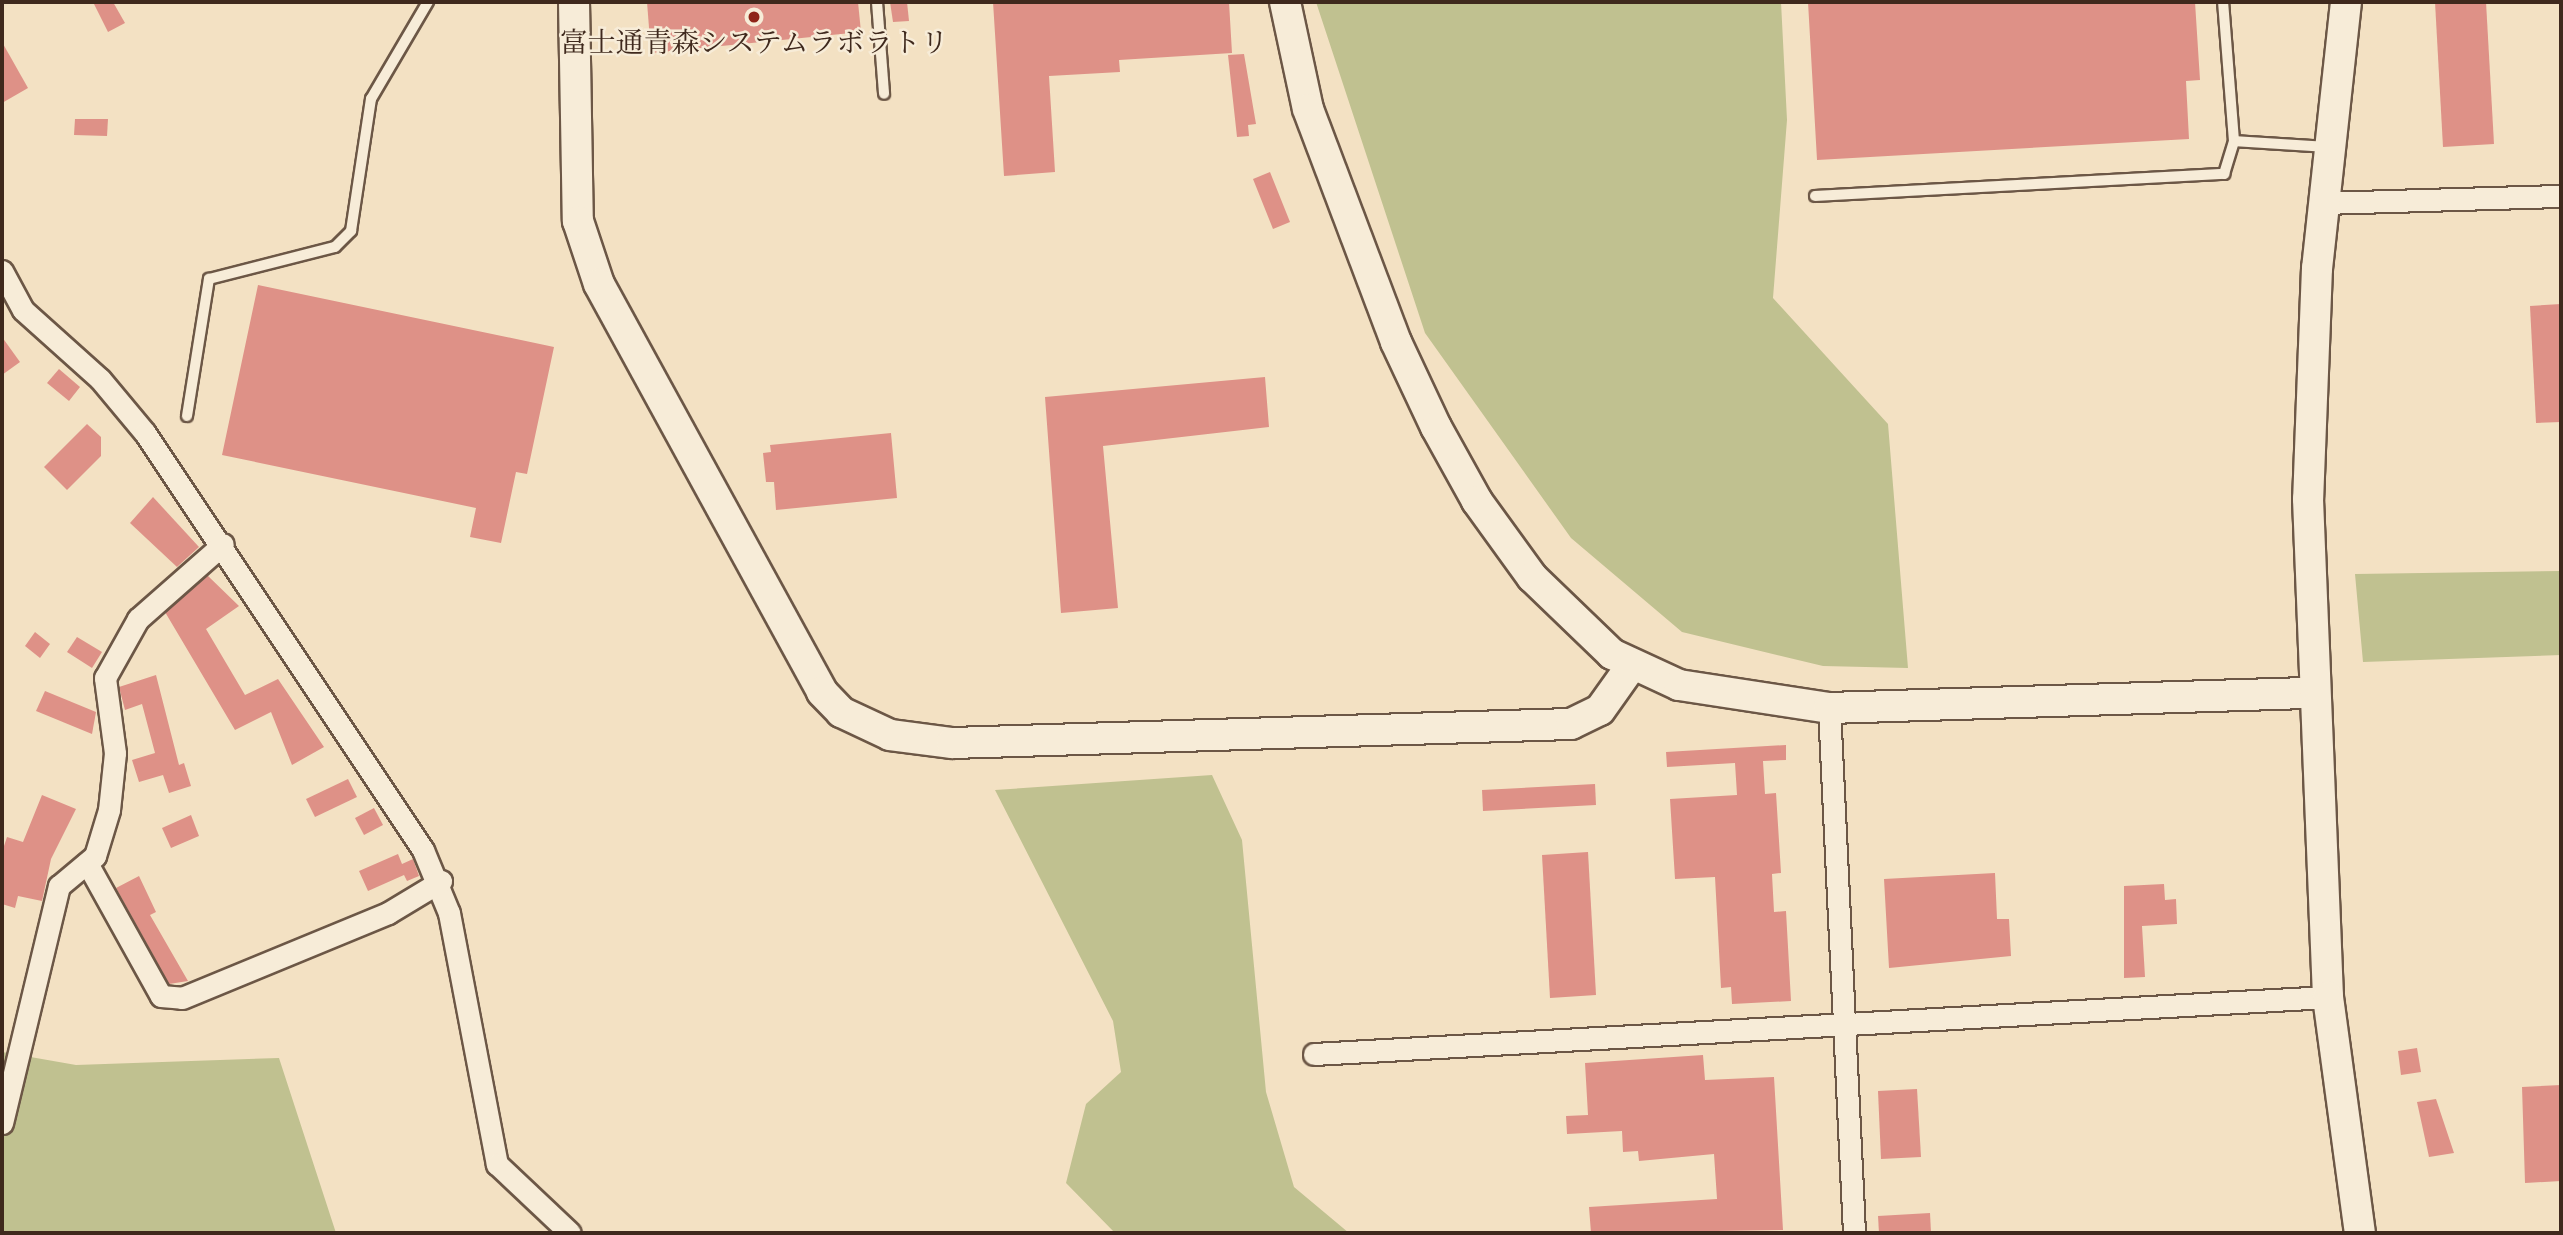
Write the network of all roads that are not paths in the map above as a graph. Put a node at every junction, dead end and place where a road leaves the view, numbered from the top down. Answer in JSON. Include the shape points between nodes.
{"nodes":[{"id":1,"x":428,"y":2,"type":"edge"},
{"id":2,"x":574,"y":2,"type":"edge"},
{"id":3,"x":877,"y":2,"type":"edge"},
{"id":4,"x":1285,"y":2,"type":"edge"},
{"id":5,"x":2223,"y":2,"type":"edge"},
{"id":6,"x":2346,"y":2,"type":"edge"},
{"id":7,"x":884,"y":94,"type":"dead end"},
{"id":8,"x":2234,"y":141,"type":"junction"},
{"id":9,"x":2327,"y":147,"type":"junction"},
{"id":10,"x":1815,"y":196,"type":"dead end"},
{"id":11,"x":2561,"y":196,"type":"edge"},
{"id":12,"x":2323,"y":203,"type":"junction"},
{"id":13,"x":2,"y":271,"type":"edge"},
{"id":14,"x":187,"y":416,"type":"dead end"},
{"id":15,"x":223,"y":544,"type":"junction"},
{"id":16,"x":1632,"y":665,"type":"junction"},
{"id":17,"x":2312,"y":693,"type":"junction"},
{"id":18,"x":1829,"y":708,"type":"junction"},
{"id":19,"x":87,"y":863,"type":"junction"},
{"id":20,"x":441,"y":881,"type":"junction"},
{"id":21,"x":2328,"y":997,"type":"junction"},
{"id":22,"x":1841,"y":1026,"type":"junction"},
{"id":23,"x":1314,"y":1054,"type":"dead end"},
{"id":24,"x":2,"y":1123,"type":"edge"},
{"id":25,"x":570,"y":1233,"type":"edge"},
{"id":26,"x":1854,"y":1233,"type":"edge"},
{"id":27,"x":2360,"y":1233,"type":"edge"}],
"edges":[{"from":1,"to":14,"type":"lane","via":[[372,99],[351,231],[335,247],[209,279]]},
{"from":2,"to":16,"type":"street","via":[[578,221],[599,285],[822,692],[841,712],[890,735],[952,743],[1572,724],[1600,710]]},
{"from":3,"to":7,"type":"lane"},
{"from":4,"to":16,"type":"street","via":[[1308,109],[1396,342],[1436,427],[1476,501],[1532,577],[1595,641]]},
{"from":5,"to":8,"type":"lane"},
{"from":6,"to":9,"type":"street"},
{"from":8,"to":9,"type":"lane"},
{"from":8,"to":10,"type":"lane","via":[[2224,174]]},
{"from":9,"to":12,"type":"street"},
{"from":11,"to":12,"type":"street"},
{"from":12,"to":17,"type":"street","via":[[2308,499]]},
{"from":13,"to":15,"type":"street","via":[[23,310],[100,379],[145,433]]},
{"from":15,"to":19,"type":"street","via":[[138,620],[116,651],[105,678],[115,753],[109,810]]},
{"from":15,"to":20,"type":"street"},
{"from":16,"to":18,"type":"street","via":[[1718,695]]},
{"from":17,"to":18,"type":"street"},
{"from":17,"to":21,"type":"street"},
{"from":18,"to":22,"type":"street"},
{"from":19,"to":20,"type":"street","via":[[161,996],[182,998],[388,913]]},
{"from":19,"to":24,"type":"street","via":[[59,886]]},
{"from":20,"to":25,"type":"street","via":[[497,1164]]},
{"from":21,"to":22,"type":"street"},
{"from":21,"to":27,"type":"street"},
{"from":22,"to":23,"type":"street"},
{"from":22,"to":26,"type":"street"}]}
